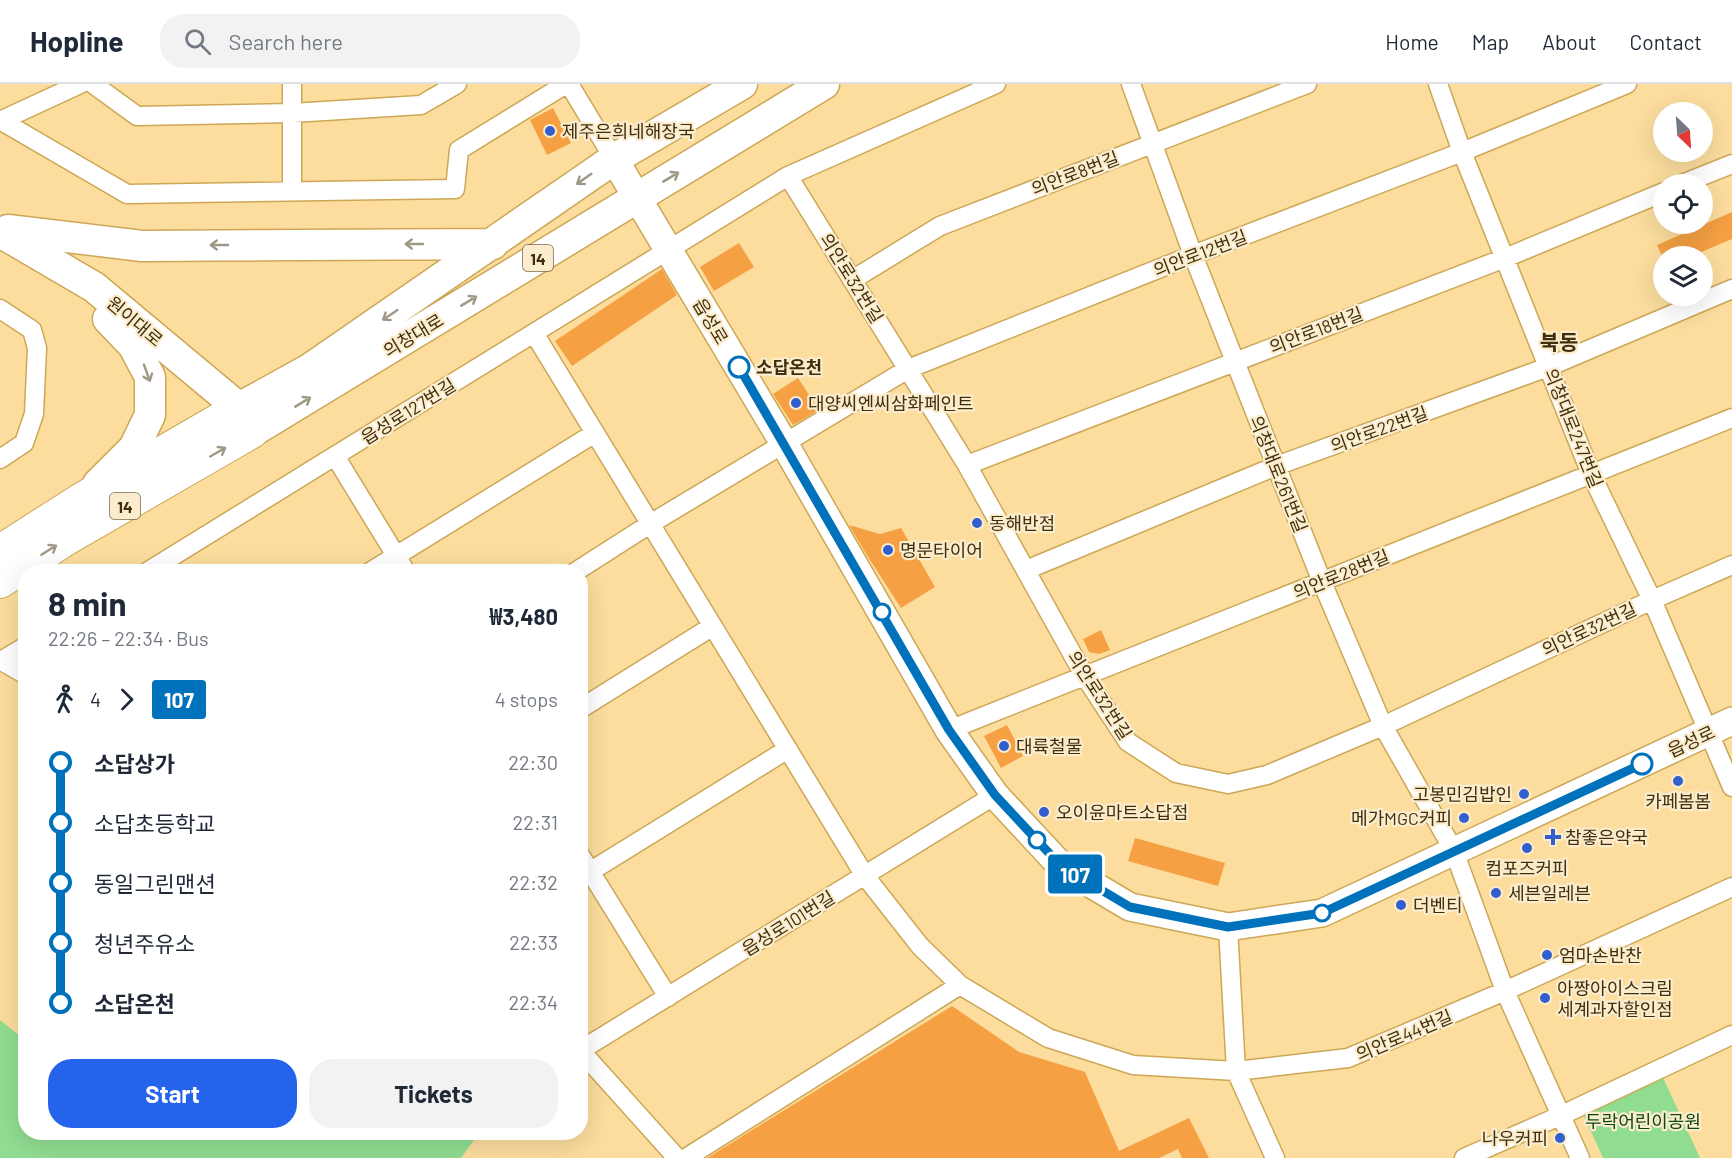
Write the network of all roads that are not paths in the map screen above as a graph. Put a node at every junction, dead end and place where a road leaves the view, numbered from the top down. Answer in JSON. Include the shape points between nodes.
{"nodes":[{"id":1,"x":80,"y":84,"type":"edge"},
{"id":2,"x":93,"y":84,"type":"edge"},
{"id":3,"x":292,"y":84,"type":"edge"},
{"id":4,"x":457,"y":84,"type":"edge"},
{"id":5,"x":568,"y":84,"type":"edge"},
{"id":6,"x":742,"y":84,"type":"edge"},
{"id":7,"x":824,"y":84,"type":"edge"},
{"id":8,"x":996,"y":84,"type":"edge"},
{"id":9,"x":1131,"y":84,"type":"edge"},
{"id":10,"x":1307,"y":84,"type":"edge"},
{"id":11,"x":1438,"y":84,"type":"edge"},
{"id":12,"x":1627,"y":84,"type":"edge"},
{"id":13,"x":292,"y":113,"type":"junction"},
{"id":14,"x":0,"y":120,"type":"edge"},
{"id":15,"x":1152,"y":143,"type":"junction"},
{"id":16,"x":1462,"y":152,"type":"junction"},
{"id":17,"x":614,"y":159,"type":"junction"},
{"id":18,"x":1732,"y":164,"type":"edge"},
{"id":19,"x":1707,"y":174,"type":"edge"},
{"id":20,"x":789,"y":176,"type":"junction"},
{"id":21,"x":292,"y":191,"type":"junction"},
{"id":22,"x":1653,"y":197,"type":"edge"},
{"id":23,"x":637,"y":198,"type":"junction"},
{"id":24,"x":0,"y":232,"type":"edge"},
{"id":25,"x":493,"y":244,"type":"junction"},
{"id":26,"x":669,"y":250,"type":"junction"},
{"id":27,"x":1193,"y":255,"type":"junction"},
{"id":28,"x":1505,"y":258,"type":"junction"},
{"id":29,"x":852,"y":280,"type":"junction"},
{"id":30,"x":1732,"y":289,"type":"edge"},
{"id":31,"x":0,"y":309,"type":"edge"},
{"id":32,"x":534,"y":333,"type":"junction"},
{"id":33,"x":1234,"y":361,"type":"junction"},
{"id":34,"x":1548,"y":367,"type":"junction"},
{"id":35,"x":908,"y":369,"type":"junction"},
{"id":36,"x":1732,"y":418,"type":"edge"},
{"id":37,"x":245,"y":420,"type":"junction"},
{"id":38,"x":595,"y":432,"type":"junction"},
{"id":39,"x":785,"y":445,"type":"junction"},
{"id":40,"x":335,"y":456,"type":"junction"},
{"id":41,"x":0,"y":459,"type":"edge"},
{"id":42,"x":967,"y":465,"type":"junction"},
{"id":43,"x":1276,"y":466,"type":"junction"},
{"id":44,"x":1591,"y":474,"type":"junction"},
{"id":45,"x":83,"y":498,"type":"junction"},
{"id":46,"x":650,"y":524,"type":"junction"},
{"id":47,"x":0,"y":551,"type":"edge"},
{"id":48,"x":396,"y":555,"type":"junction"},
{"id":49,"x":28,"y":564,"type":"edge"},
{"id":50,"x":160,"y":564,"type":"edge"},
{"id":51,"x":382,"y":564,"type":"edge"},
{"id":52,"x":401,"y":564,"type":"edge"},
{"id":53,"x":588,"y":564,"type":"edge"},
{"id":54,"x":1732,"y":565,"type":"edge"},
{"id":55,"x":18,"y":570,"type":"edge"},
{"id":56,"x":1026,"y":570,"type":"junction"},
{"id":57,"x":0,"y":582,"type":"edge"},
{"id":58,"x":1322,"y":582,"type":"junction"},
{"id":59,"x":1652,"y":600,"type":"junction"},
{"id":60,"x":713,"y":626,"type":"junction"},
{"id":61,"x":18,"y":651,"type":"edge"},
{"id":62,"x":1,"y":661,"type":"edge"},
{"id":63,"x":18,"y":671,"type":"edge"},
{"id":64,"x":1084,"y":675,"type":"junction"},
{"id":65,"x":588,"y":704,"type":"edge"},
{"id":66,"x":1383,"y":726,"type":"junction"},
{"id":67,"x":1720,"y":727,"type":"edge"},
{"id":68,"x":949,"y":730,"type":"junction"},
{"id":69,"x":788,"y":749,"type":"junction"},
{"id":70,"x":1732,"y":787,"type":"edge"},
{"id":71,"x":995,"y":795,"type":"junction"},
{"id":72,"x":1454,"y":851,"type":"junction"},
{"id":73,"x":588,"y":867,"type":"edge"},
{"id":74,"x":591,"y":872,"type":"junction"},
{"id":75,"x":865,"y":876,"type":"junction"},
{"id":76,"x":1732,"y":887,"type":"edge"},
{"id":77,"x":1228,"y":927,"type":"junction"},
{"id":78,"x":960,"y":985,"type":"junction"},
{"id":79,"x":1505,"y":991,"type":"junction"},
{"id":80,"x":668,"y":997,"type":"junction"},
{"id":81,"x":1732,"y":1035,"type":"edge"},
{"id":82,"x":588,"y":1046,"type":"edge"},
{"id":83,"x":588,"y":1058,"type":"edge"},
{"id":84,"x":1236,"y":1071,"type":"junction"},
{"id":85,"x":1562,"y":1115,"type":"junction"},
{"id":86,"x":677,"y":1158,"type":"edge"},
{"id":87,"x":686,"y":1158,"type":"edge"},
{"id":88,"x":1275,"y":1158,"type":"edge"},
{"id":89,"x":1464,"y":1158,"type":"edge"},
{"id":90,"x":1580,"y":1158,"type":"edge"}],
"edges":[{"from":1,"to":14,"type":"street"},
{"from":2,"to":13,"type":"street","via":[[137,116]]},
{"from":3,"to":13,"type":"street"},
{"from":4,"to":13,"type":"street","via":[[422,105]]},
{"from":5,"to":17,"type":"street"},
{"from":5,"to":21,"type":"street","via":[[459,150],[455,189]]},
{"from":6,"to":17,"type":"main road","name":"의창대로","number":"14"},
{"from":23,"to":7,"type":"main road","name":"의창대로","number":"14","one_way":true},
{"from":8,"to":20,"type":"street","name":"읍성로127번길"},
{"from":9,"to":15,"type":"street","name":"의창대로261번길"},
{"from":10,"to":15,"type":"street","name":"의안로8번길"},
{"from":11,"to":16,"type":"street","name":"의창대로247번길"},
{"from":12,"to":16,"type":"street","name":"의안로12번길"},
{"from":13,"to":21,"type":"street"},
{"from":14,"to":21,"type":"street","via":[[127,194]]},
{"from":15,"to":27,"type":"street","name":"의창대로261번길"},
{"from":15,"to":29,"type":"street","name":"의안로8번길","via":[[940,226]]},
{"from":16,"to":27,"type":"street","name":"의안로12번길"},
{"from":16,"to":28,"type":"street","name":"의창대로247번길"},
{"from":17,"to":23,"type":"main road","name":"읍성로"},
{"from":17,"to":25,"type":"main road","name":"의창대로","number":"14","one_way":true},
{"from":18,"to":19,"type":"street"},
{"from":20,"to":26,"type":"street","name":"읍성로127번길"},
{"from":20,"to":29,"type":"street","name":"의안로32번길"},
{"from":22,"to":28,"type":"street","name":"의안로18번길"},
{"from":23,"to":26,"type":"main road","name":"읍성로"},
{"from":37,"to":23,"type":"main road","name":"의창대로","number":"14","one_way":true},
{"from":25,"to":24,"type":"main road","one_way":true,"via":[[142,246]]},
{"from":24,"to":37,"type":"main road","name":"원이대로","via":[[94,287]]},
{"from":24,"to":45,"type":"main road","one_way":true,"via":[[92,302],[134,345],[150,377],[150,415],[134,448]]},
{"from":25,"to":37,"type":"main road","name":"의창대로","number":"14","one_way":true,"via":[[308,370]]},
{"from":26,"to":32,"type":"street","name":"읍성로127번길"},
{"from":26,"to":39,"type":"main road","name":"읍성로"},
{"from":27,"to":33,"type":"street","name":"의창대로261번길"},
{"from":27,"to":35,"type":"street","name":"의안로12번길"},
{"from":28,"to":33,"type":"street","name":"의안로18번길"},
{"from":28,"to":34,"type":"street","name":"의창대로247번길"},
{"from":29,"to":35,"type":"street","name":"의안로32번길"},
{"from":30,"to":34,"type":"street","name":"의안로22번길"},
{"from":31,"to":41,"type":"street","via":[[32,330],[37,348],[34,414],[24,443]]},
{"from":32,"to":38,"type":"street","name":"의안로44번길"},
{"from":32,"to":40,"type":"street","name":"읍성로127번길"},
{"from":33,"to":42,"type":"street","name":"의안로18번길"},
{"from":33,"to":43,"type":"street","name":"의창대로261번길"},
{"from":34,"to":43,"type":"street","name":"의안로22번길"},
{"from":34,"to":44,"type":"street","name":"의창대로247번길"},
{"from":35,"to":39,"type":"street","name":"의안로12번길"},
{"from":35,"to":42,"type":"street","name":"의안로32번길"},
{"from":36,"to":44,"type":"street","name":"의안로28번길"},
{"from":37,"to":45,"type":"highway","name":"의창대로","number":"14"},
{"from":49,"to":37,"type":"highway","name":"의창대로","number":"14","one_way":true},
{"from":38,"to":46,"type":"street","name":"의안로44번길"},
{"from":38,"to":48,"type":"street"},
{"from":39,"to":46,"type":"street","name":"의안로12번길"},
{"from":39,"to":68,"type":"main road","name":"읍성로"},
{"from":40,"to":48,"type":"street"},
{"from":40,"to":50,"type":"street","name":"읍성로127번길"},
{"from":42,"to":56,"type":"street","name":"의안로32번길"},
{"from":43,"to":56,"type":"street","name":"의안로22번길"},
{"from":43,"to":58,"type":"street","name":"의창대로261번길"},
{"from":44,"to":58,"type":"street","name":"의안로28번길"},
{"from":44,"to":59,"type":"street","name":"의창대로247번길"},
{"from":45,"to":47,"type":"highway","name":"의창대로","number":"14"},
{"from":46,"to":53,"type":"street","name":"의안로12번길"},
{"from":46,"to":60,"type":"street","name":"의안로44번길"},
{"from":48,"to":51,"type":"street"},
{"from":48,"to":52,"type":"street"},
{"from":54,"to":59,"type":"street","name":"의안로32번길"},
{"from":57,"to":55,"type":"highway","name":"의창대로","number":"14","one_way":true},
{"from":56,"to":64,"type":"street","name":"의안로32번길"},
{"from":58,"to":64,"type":"street","name":"의안로28번길"},
{"from":58,"to":66,"type":"street","name":"의창대로261번길"},
{"from":59,"to":66,"type":"street","name":"의안로32번길"},
{"from":59,"to":67,"type":"street","name":"의창대로247번길"},
{"from":60,"to":65,"type":"street"},
{"from":60,"to":69,"type":"street","name":"의안로44번길"},
{"from":61,"to":62,"type":"street"},
{"from":62,"to":63,"type":"street"},
{"from":64,"to":66,"type":"street","name":"의안로32번길","via":[[1128,742],[1176,773],[1228,784],[1267,775]]},
{"from":64,"to":68,"type":"street","name":"의안로28번길"},
{"from":66,"to":72,"type":"street","name":"의창대로261번길"},
{"from":67,"to":70,"type":"street","name":"의창대로247번길"},
{"from":67,"to":72,"type":"main road","name":"읍성로"},
{"from":68,"to":71,"type":"main road","name":"읍성로"},
{"from":69,"to":74,"type":"street"},
{"from":69,"to":75,"type":"street","name":"의안로44번길"},
{"from":71,"to":75,"type":"street","name":"읍성로101번길"},
{"from":71,"to":77,"type":"main road","name":"읍성로","via":[[1061,866],[1130,907]]},
{"from":72,"to":77,"type":"main road","name":"읍성로","via":[[1322,913]]},
{"from":72,"to":79,"type":"street","name":"의창대로261번길"},
{"from":73,"to":74,"type":"street"},
{"from":74,"to":80,"type":"street"},
{"from":75,"to":78,"type":"street","name":"의안로44번길","via":[[920,946]]},
{"from":75,"to":80,"type":"street","name":"읍성로101번길"},
{"from":76,"to":79,"type":"street","name":"의안로44번길"},
{"from":77,"to":84,"type":"street"},
{"from":78,"to":84,"type":"street","name":"의안로44번길","via":[[1048,1038],[1133,1065]]},
{"from":78,"to":87,"type":"street"},
{"from":79,"to":84,"type":"street","name":"의안로44번길","via":[[1348,1059]]},
{"from":79,"to":85,"type":"street","name":"의창대로261번길"},
{"from":80,"to":82,"type":"street","name":"읍성로101번길"},
{"from":81,"to":85,"type":"street"},
{"from":83,"to":86,"type":"street"},
{"from":84,"to":88,"type":"street"},
{"from":85,"to":89,"type":"street"},
{"from":85,"to":90,"type":"street","name":"의창대로261번길"}]}
